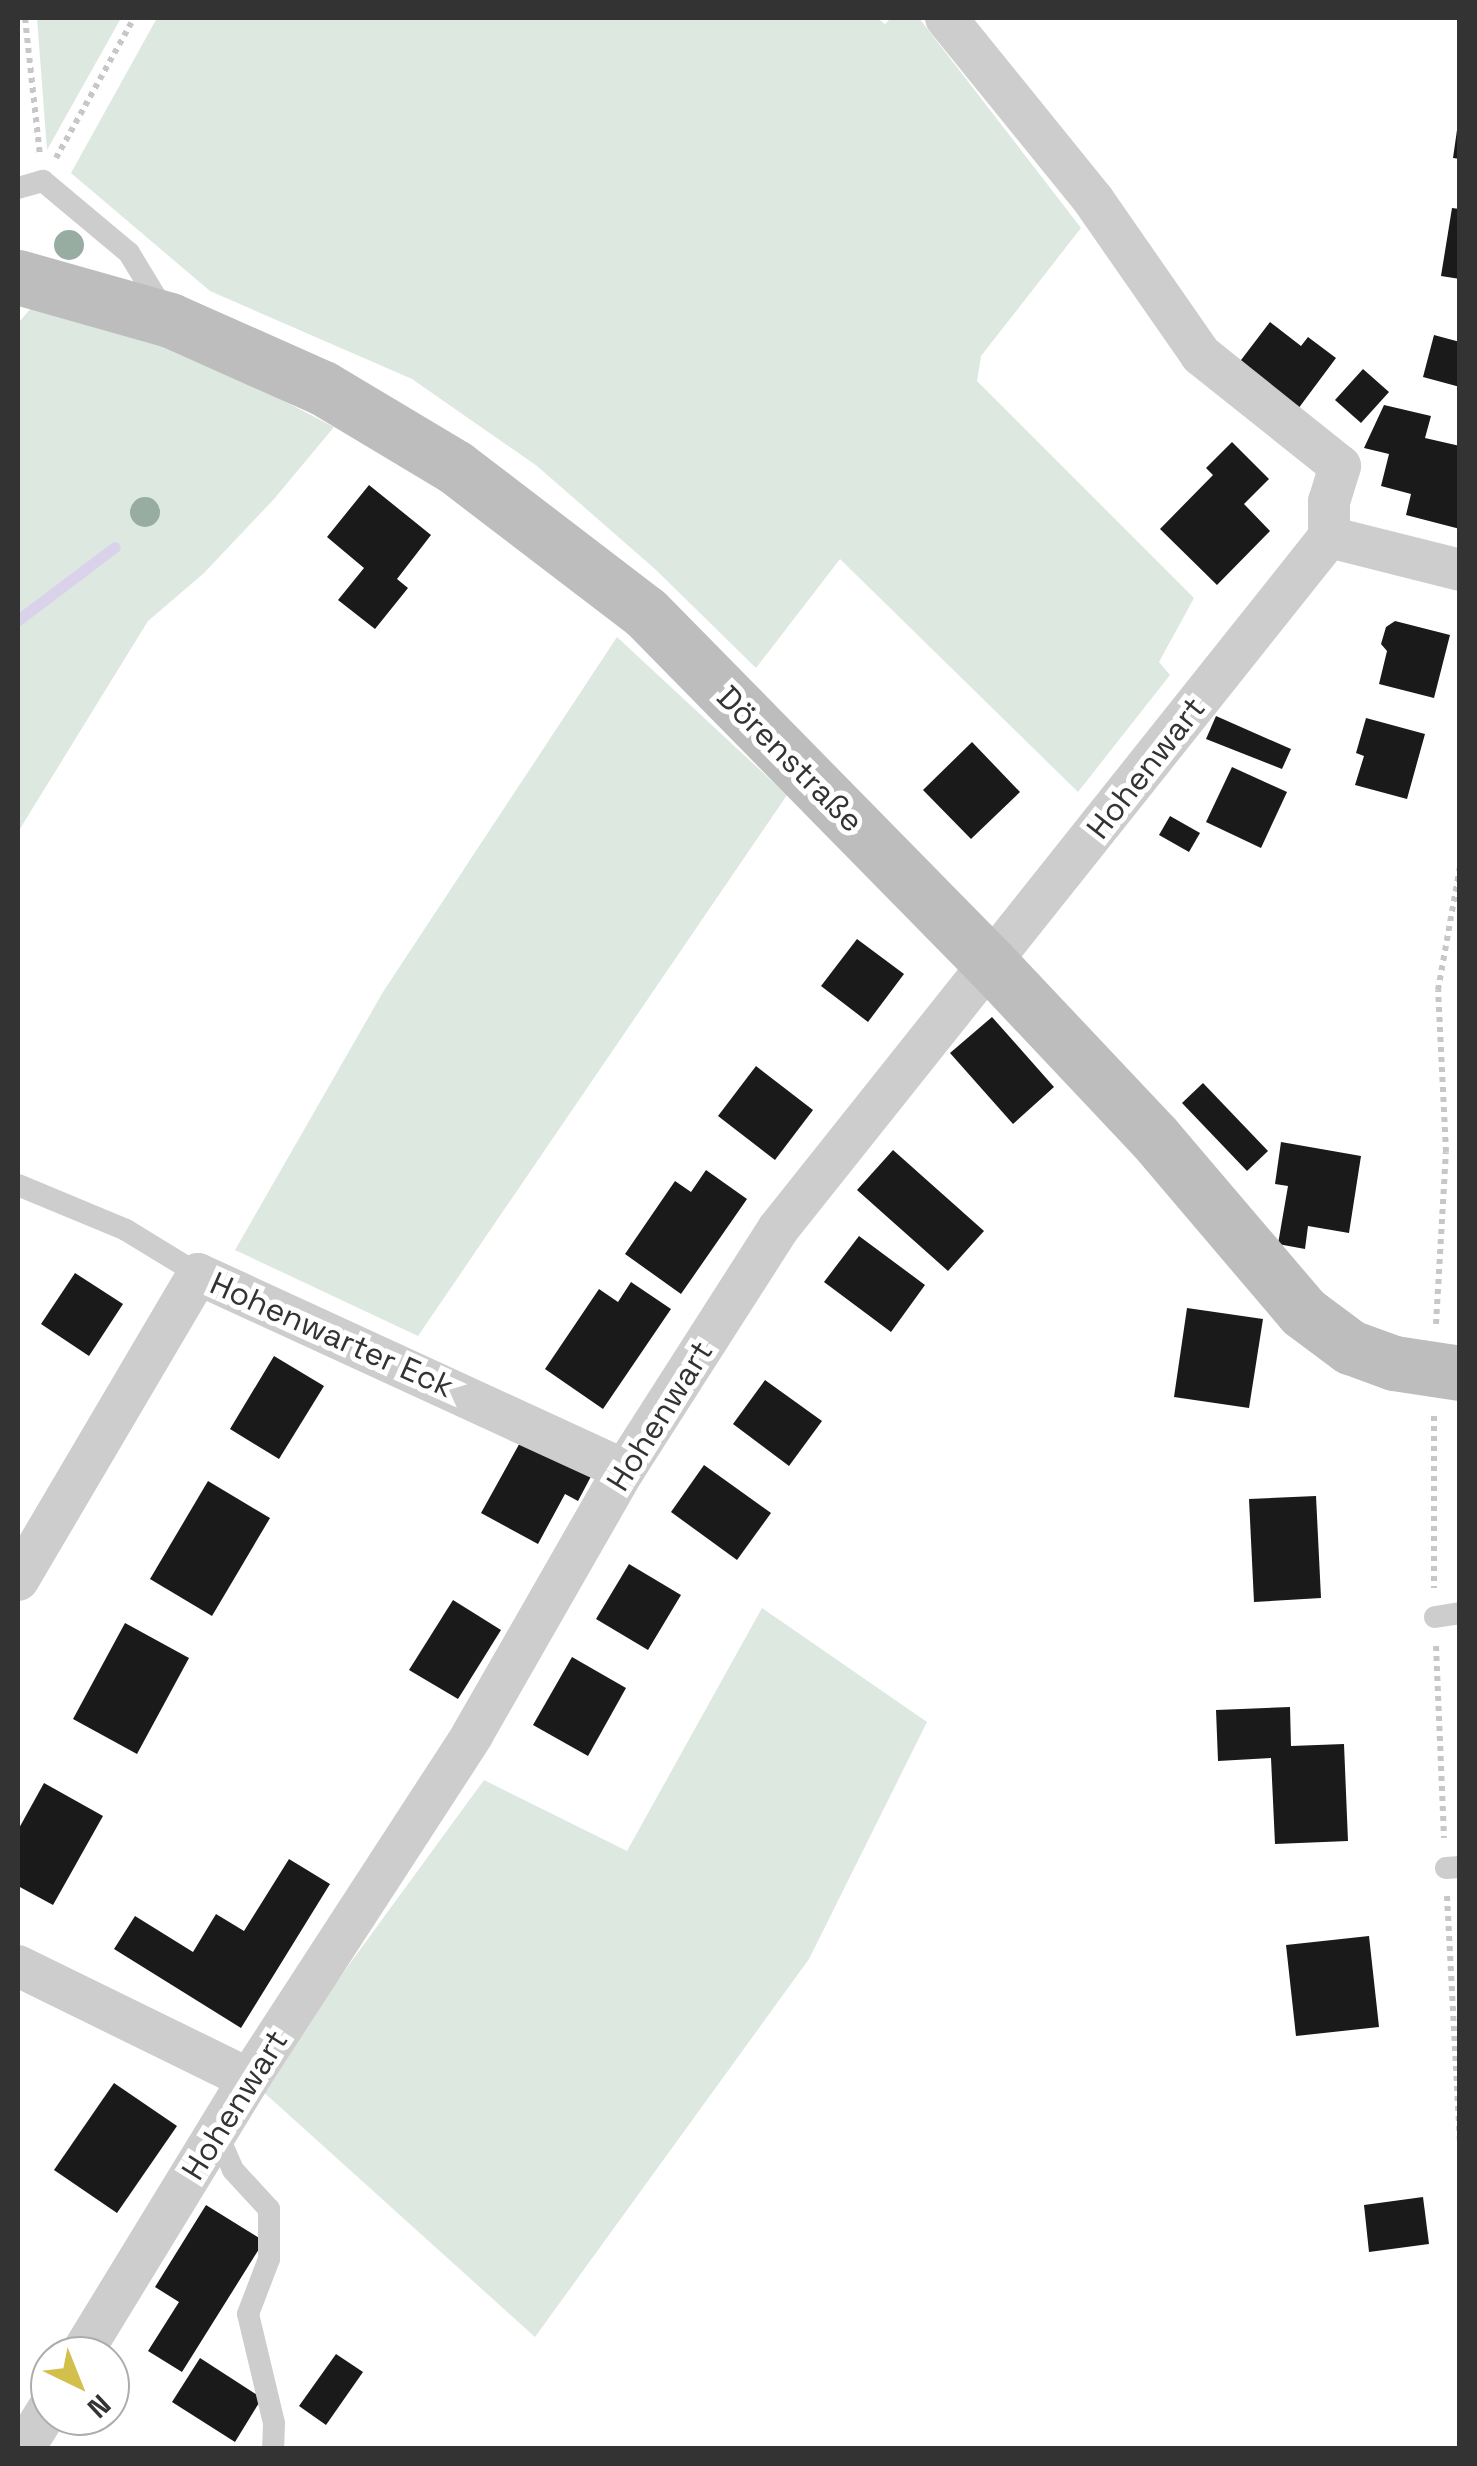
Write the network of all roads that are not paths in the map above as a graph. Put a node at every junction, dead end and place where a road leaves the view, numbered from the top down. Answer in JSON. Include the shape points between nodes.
{"nodes":[{"id":1,"x":946,"y":18,"type":"edge"},
{"id":2,"x":18,"y":188,"type":"edge"},
{"id":3,"x":18,"y":278,"type":"edge"},
{"id":4,"x":170,"y":320,"type":"junction"},
{"id":5,"x":1328,"y":537,"type":"junction"},
{"id":6,"x":1460,"y":570,"type":"edge"},
{"id":7,"x":992,"y":964,"type":"junction"},
{"id":8,"x":18,"y":1185,"type":"edge"},
{"id":9,"x":198,"y":1274,"type":"junction"},
{"id":10,"x":1447,"y":1371,"type":"edge"},
{"id":11,"x":624,"y":1470,"type":"junction"},
{"id":12,"x":18,"y":1580,"type":"edge"},
{"id":13,"x":1460,"y":1613,"type":"edge"},
{"id":14,"x":1434,"y":1617,"type":"road end"},
{"id":15,"x":18,"y":1966,"type":"edge"},
{"id":16,"x":249,"y":2079,"type":"junction"},
{"id":17,"x":218,"y":2134,"type":"junction"},
{"id":18,"x":92,"y":2336,"type":"edge"},
{"id":19,"x":273,"y":2448,"type":"edge"}],
"edges":[{"from":1,"to":5,"type":"street","via":[[1094,200],[1201,355],[1340,466]]},
{"from":2,"to":4,"type":"lane","via":[[43,181],[129,254]]},
{"from":3,"to":4,"type":"street","name":"Dörenstraße"},
{"from":4,"to":7,"type":"street","name":"Dörenstraße","via":[[323,388],[455,467],[646,613]]},
{"from":5,"to":6,"type":"street"},
{"from":5,"to":7,"type":"street","name":"Hohenwart"},
{"from":7,"to":10,"type":"street","name":"Dörenstraße","via":[[1155,1138],[1303,1312],[1350,1347],[1394,1364]]},
{"from":7,"to":11,"type":"street","name":"Hohenwart","via":[[778,1229]]},
{"from":8,"to":9,"type":"lane","via":[[126,1230]]},
{"from":9,"to":11,"type":"street","name":"Hohenwarter Eck"},
{"from":9,"to":12,"type":"street","name":"Hohenwarter Eck"},
{"from":11,"to":16,"type":"street","name":"Hohenwart","via":[[472,1735]]},
{"from":13,"to":14,"type":"lane"},
{"from":15,"to":16,"type":"street"},
{"from":16,"to":17,"type":"street","name":"Hohenwart"},
{"from":17,"to":18,"type":"street","name":"Hohenwart"},
{"from":17,"to":19,"type":"lane","via":[[233,2170],[268,2209],[269,2258],[248,2314],[274,2423]]}]}
